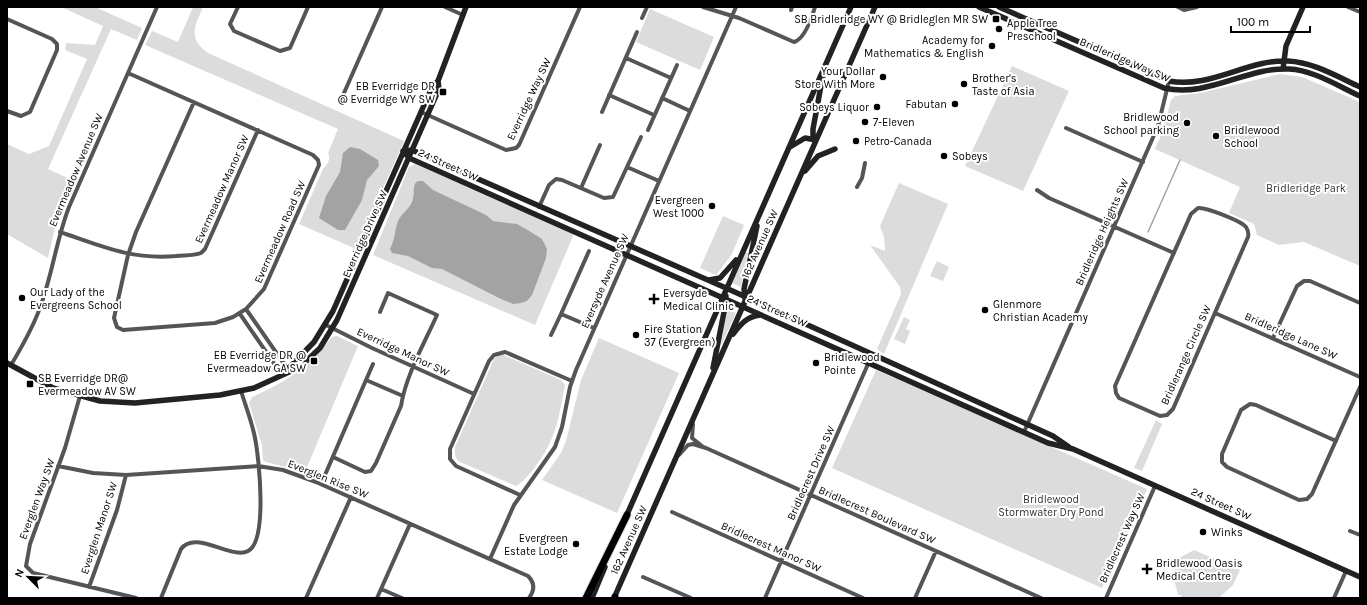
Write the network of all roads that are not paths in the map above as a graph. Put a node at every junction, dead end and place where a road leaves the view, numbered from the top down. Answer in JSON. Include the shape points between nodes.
{"nodes":[{"id":1,"x":157,"y":7,"type":"edge"},
{"id":2,"x":238,"y":7,"type":"edge"},
{"id":3,"x":308,"y":7,"type":"edge"},
{"id":4,"x":382,"y":7,"type":"edge"},
{"id":5,"x":445,"y":7,"type":"edge"},
{"id":6,"x":466,"y":7,"type":"edge"},
{"id":7,"x":580,"y":7,"type":"edge"},
{"id":8,"x":647,"y":7,"type":"edge"},
{"id":9,"x":736,"y":7,"type":"edge"},
{"id":10,"x":815,"y":7,"type":"edge"},
{"id":11,"x":851,"y":7,"type":"edge"},
{"id":12,"x":871,"y":7,"type":"edge"},
{"id":13,"x":876,"y":7,"type":"edge"},
{"id":14,"x":979,"y":7,"type":"edge"},
{"id":15,"x":999,"y":7,"type":"edge"},
{"id":16,"x":1178,"y":7,"type":"edge"},
{"id":17,"x":1197,"y":7,"type":"edge"},
{"id":18,"x":1303,"y":7,"type":"edge"},
{"id":19,"x":1348,"y":7,"type":"edge"},
{"id":20,"x":706,"y":8,"type":"edge"},
{"id":21,"x":1360,"y":12,"type":"edge"},
{"id":22,"x":463,"y":15,"type":"junction"},
{"id":23,"x":732,"y":16,"type":"junction"},
{"id":24,"x":642,"y":18,"type":"dead end"},
{"id":25,"x":7,"y":19,"type":"edge"},
{"id":26,"x":1037,"y":24,"type":"junction"},
{"id":27,"x":865,"y":30,"type":"junction"},
{"id":28,"x":1034,"y":31,"type":"junction"},
{"id":29,"x":637,"y":32,"type":"dead end"},
{"id":30,"x":1103,"y":53,"type":"junction"},
{"id":31,"x":626,"y":58,"type":"junction"},
{"id":32,"x":1100,"y":61,"type":"junction"},
{"id":33,"x":1283,"y":61,"type":"junction"},
{"id":34,"x":676,"y":65,"type":"dead end"},
{"id":35,"x":825,"y":65,"type":"junction"},
{"id":36,"x":1283,"y":69,"type":"junction"},
{"id":37,"x":128,"y":73,"type":"junction"},
{"id":38,"x":671,"y":78,"type":"junction"},
{"id":39,"x":438,"y":81,"type":"junction"},
{"id":40,"x":1169,"y":81,"type":"junction"},
{"id":41,"x":1360,"y":87,"type":"edge"},
{"id":42,"x":1167,"y":89,"type":"junction"},
{"id":43,"x":609,"y":95,"type":"junction"},
{"id":44,"x":1360,"y":96,"type":"edge"},
{"id":45,"x":662,"y":98,"type":"junction"},
{"id":46,"x":194,"y":102,"type":"junction"},
{"id":47,"x":340,"y":102,"type":"dead end"},
{"id":48,"x":7,"y":111,"type":"edge"},
{"id":49,"x":690,"y":111,"type":"junction"},
{"id":50,"x":421,"y":112,"type":"junction"},
{"id":51,"x":602,"y":112,"type":"dead end"},
{"id":52,"x":428,"y":115,"type":"junction"},
{"id":53,"x":654,"y":115,"type":"junction"},
{"id":54,"x":1066,"y":128,"type":"dead end"},
{"id":55,"x":258,"y":130,"type":"junction"},
{"id":56,"x":648,"y":130,"type":"dead end"},
{"id":57,"x":641,"y":137,"type":"dead end"},
{"id":58,"x":816,"y":140,"type":"junction"},
{"id":59,"x":600,"y":145,"type":"dead end"},
{"id":60,"x":788,"y":149,"type":"junction"},
{"id":61,"x":835,"y":149,"type":"dead end"},
{"id":62,"x":412,"y":150,"type":"junction"},
{"id":63,"x":403,"y":151,"type":"junction"},
{"id":64,"x":409,"y":158,"type":"junction"},
{"id":65,"x":1143,"y":162,"type":"junction"},
{"id":66,"x":865,"y":163,"type":"dead end"},
{"id":67,"x":627,"y":167,"type":"junction"},
{"id":68,"x":800,"y":178,"type":"junction"},
{"id":69,"x":659,"y":181,"type":"junction"},
{"id":70,"x":857,"y":187,"type":"dead end"},
{"id":71,"x":581,"y":188,"type":"junction"},
{"id":72,"x":1037,"y":190,"type":"dead end"},
{"id":73,"x":539,"y":207,"type":"junction"},
{"id":74,"x":760,"y":212,"type":"junction"},
{"id":75,"x":1114,"y":227,"type":"junction"},
{"id":76,"x":60,"y":232,"type":"junction"},
{"id":77,"x":630,"y":247,"type":"junction"},
{"id":78,"x":360,"y":250,"type":"junction"},
{"id":79,"x":589,"y":251,"type":"dead end"},
{"id":80,"x":743,"y":252,"type":"junction"},
{"id":81,"x":1174,"y":253,"type":"junction"},
{"id":82,"x":367,"y":254,"type":"junction"},
{"id":83,"x":128,"y":255,"type":"junction"},
{"id":84,"x":626,"y":255,"type":"junction"},
{"id":85,"x":707,"y":280,"type":"junction"},
{"id":86,"x":725,"y":294,"type":"junction"},
{"id":87,"x":745,"y":298,"type":"junction"},
{"id":88,"x":1360,"y":303,"type":"edge"},
{"id":89,"x":745,"y":308,"type":"junction"},
{"id":90,"x":246,"y":309,"type":"junction"},
{"id":91,"x":380,"y":312,"type":"dead end"},
{"id":92,"x":1215,"y":313,"type":"junction"},
{"id":93,"x":240,"y":314,"type":"junction"},
{"id":94,"x":561,"y":314,"type":"junction"},
{"id":95,"x":760,"y":315,"type":"junction"},
{"id":96,"x":326,"y":325,"type":"junction"},
{"id":97,"x":333,"y":328,"type":"junction"},
{"id":98,"x":594,"y":328,"type":"junction"},
{"id":99,"x":552,"y":335,"type":"dead end"},
{"id":100,"x":1273,"y":338,"type":"junction"},
{"id":101,"x":728,"y":341,"type":"junction"},
{"id":102,"x":872,"y":355,"type":"junction"},
{"id":103,"x":870,"y":363,"type":"junction"},
{"id":104,"x":9,"y":364,"type":"edge"},
{"id":105,"x":373,"y":364,"type":"dead end"},
{"id":106,"x":414,"y":366,"type":"junction"},
{"id":107,"x":288,"y":370,"type":"junction"},
{"id":108,"x":282,"y":375,"type":"junction"},
{"id":109,"x":1360,"y":377,"type":"edge"},
{"id":110,"x":366,"y":380,"type":"junction"},
{"id":111,"x":572,"y":381,"type":"junction"},
{"id":112,"x":709,"y":383,"type":"junction"},
{"id":113,"x":1360,"y":387,"type":"edge"},
{"id":114,"x":241,"y":391,"type":"junction"},
{"id":115,"x":474,"y":394,"type":"junction"},
{"id":116,"x":80,"y":396,"type":"junction"},
{"id":117,"x":403,"y":396,"type":"junction"},
{"id":118,"x":693,"y":422,"type":"junction"},
{"id":119,"x":1027,"y":424,"type":"junction"},
{"id":120,"x":1024,"y":432,"type":"junction"},
{"id":121,"x":1336,"y":440,"type":"junction"},
{"id":122,"x":706,"y":448,"type":"junction"},
{"id":123,"x":1073,"y":450,"type":"junction"},
{"id":124,"x":332,"y":457,"type":"junction"},
{"id":125,"x":678,"y":457,"type":"junction"},
{"id":126,"x":58,"y":466,"type":"junction"},
{"id":127,"x":258,"y":466,"type":"junction"},
{"id":128,"x":126,"y":475,"type":"junction"},
{"id":129,"x":325,"y":475,"type":"dead end"},
{"id":130,"x":1155,"y":486,"type":"junction"},
{"id":131,"x":520,"y":495,"type":"junction"},
{"id":132,"x":811,"y":495,"type":"junction"},
{"id":133,"x":351,"y":497,"type":"junction"},
{"id":134,"x":672,"y":512,"type":"dead end"},
{"id":135,"x":627,"y":515,"type":"junction"},
{"id":136,"x":410,"y":524,"type":"junction"},
{"id":137,"x":1350,"y":531,"type":"dead end"},
{"id":138,"x":1360,"y":536,"type":"edge"},
{"id":139,"x":936,"y":551,"type":"junction"},
{"id":140,"x":490,"y":559,"type":"junction"},
{"id":141,"x":781,"y":561,"type":"junction"},
{"id":142,"x":1346,"y":571,"type":"junction"},
{"id":143,"x":643,"y":577,"type":"dead end"},
{"id":144,"x":1360,"y":577,"type":"edge"},
{"id":145,"x":89,"y":587,"type":"junction"},
{"id":146,"x":381,"y":589,"type":"junction"},
{"id":147,"x":136,"y":598,"type":"edge"},
{"id":148,"x":161,"y":598,"type":"edge"},
{"id":149,"x":306,"y":598,"type":"edge"},
{"id":150,"x":377,"y":598,"type":"edge"},
{"id":151,"x":402,"y":598,"type":"edge"},
{"id":152,"x":530,"y":598,"type":"edge"},
{"id":153,"x":586,"y":598,"type":"edge"},
{"id":154,"x":592,"y":598,"type":"edge"},
{"id":155,"x":615,"y":598,"type":"edge"},
{"id":156,"x":691,"y":598,"type":"edge"},
{"id":157,"x":765,"y":598,"type":"edge"},
{"id":158,"x":863,"y":598,"type":"edge"},
{"id":159,"x":915,"y":598,"type":"edge"},
{"id":160,"x":1041,"y":598,"type":"edge"},
{"id":161,"x":1106,"y":598,"type":"edge"},
{"id":162,"x":1334,"y":598,"type":"edge"}],
"edges":[{"from":1,"to":37,"type":"street","name":"Evermeadow Avenue SW"},
{"from":2,"to":3,"type":"street","via":[[230,24],[234,31],[280,51],[290,48]]},
{"from":4,"to":47,"type":"street"},
{"from":5,"to":22,"type":"street"},
{"from":6,"to":22,"type":"street","name":"Everridge Drive SW"},
{"from":7,"to":52,"type":"street","name":"Everridge Way SW","via":[[516,148],[506,150]]},
{"from":8,"to":24,"type":"street"},
{"from":9,"to":23,"type":"street","name":"Eversyde Avenue SW"},
{"from":10,"to":23,"type":"street","via":[[803,36],[794,42]]},
{"from":11,"to":35,"type":"street","name":"162 Avenue SW"},
{"from":12,"to":27,"type":"street"},
{"from":13,"to":27,"type":"street","name":"162 Avenue SW"},
{"from":14,"to":28,"type":"street","name":"Bridleridge Way SW"},
{"from":15,"to":26,"type":"street","name":"Bridleridge Way SW"},
{"from":16,"to":17,"type":"street","via":[[1184,10]]},
{"from":18,"to":33,"type":"street","via":[[1287,42]]},
{"from":19,"to":21,"type":"street"},
{"from":20,"to":23,"type":"street"},
{"from":22,"to":39,"type":"street","name":"Everridge Drive SW"},
{"from":23,"to":49,"type":"street","name":"Eversyde Avenue SW"},
{"from":25,"to":48,"type":"street","via":[[52,39],[57,44],[57,51],[31,110],[21,116]]},
{"from":26,"to":28,"type":"street"},
{"from":26,"to":30,"type":"street","name":"Bridleridge Way SW"},
{"from":27,"to":58,"type":"street","name":"162 Avenue SW"},
{"from":28,"to":32,"type":"street","name":"Bridleridge Way SW"},
{"from":29,"to":31,"type":"street"},
{"from":30,"to":32,"type":"street"},
{"from":30,"to":40,"type":"street","name":"Bridleridge Way SW"},
{"from":31,"to":38,"type":"street"},
{"from":31,"to":43,"type":"street"},
{"from":32,"to":42,"type":"street","name":"Bridleridge Way SW"},
{"from":33,"to":36,"type":"street"},
{"from":33,"to":40,"type":"street","name":"Bridleridge Way SW","via":[[1266,63],[1196,82]]},
{"from":33,"to":41,"type":"street","name":"Bridleridge Way SW","via":[[1306,64]]},
{"from":34,"to":38,"type":"street"},
{"from":35,"to":58,"type":"street","via":[[813,129]]},
{"from":35,"to":60,"type":"street","name":"162 Avenue SW"},
{"from":36,"to":42,"type":"street","name":"Bridleridge Way SW","via":[[1199,90]]},
{"from":36,"to":44,"type":"street","name":"Bridleridge Way SW","via":[[1304,72]]},
{"from":37,"to":46,"type":"street","name":"Evermeadow Road SW"},
{"from":37,"to":76,"type":"street","name":"Evermeadow Avenue SW","via":[[68,207]]},
{"from":38,"to":45,"type":"street"},
{"from":39,"to":50,"type":"street","name":"Everridge Drive SW","via":[[432,87]]},
{"from":39,"to":52,"type":"street","name":"Everridge Drive SW","via":[[439,89]]},
{"from":40,"to":42,"type":"street","name":"Bridleridge Heights SW"},
{"from":42,"to":65,"type":"street","name":"Bridleridge Heights SW","via":[[1158,126]]},
{"from":43,"to":51,"type":"street"},
{"from":43,"to":53,"type":"street"},
{"from":45,"to":49,"type":"street"},
{"from":45,"to":53,"type":"street"},
{"from":46,"to":55,"type":"street","name":"Evermeadow Road SW"},
{"from":46,"to":83,"type":"street","name":"Evermeadow Road SW"},
{"from":49,"to":69,"type":"street","name":"Eversyde Avenue SW"},
{"from":50,"to":52,"type":"street","name":"Everridge Way SW"},
{"from":50,"to":63,"type":"street","name":"Everridge Drive SW"},
{"from":52,"to":62,"type":"street","name":"Everridge Drive SW"},
{"from":53,"to":56,"type":"street"},
{"from":54,"to":65,"type":"street"},
{"from":55,"to":83,"type":"street","name":"Evermeadow Manor SW","via":[[204,251],[159,258]]},
{"from":55,"to":90,"type":"street","name":"Evermeadow Road SW","via":[[315,156],[319,165],[264,289]]},
{"from":57,"to":67,"type":"street"},
{"from":58,"to":60,"type":"street","via":[[801,139]]},
{"from":58,"to":68,"type":"street","name":"162 Avenue SW"},
{"from":59,"to":71,"type":"street"},
{"from":60,"to":74,"type":"street","name":"162 Avenue SW"},
{"from":61,"to":68,"type":"street","via":[[818,156]]},
{"from":62,"to":63,"type":"street","name":"24 Street SW"},
{"from":62,"to":64,"type":"street","name":"Everridge Drive SW"},
{"from":62,"to":73,"type":"street","name":"24 Street SW"},
{"from":63,"to":64,"type":"street","name":"24 Street SW"},
{"from":63,"to":78,"type":"street","name":"Everridge Drive SW"},
{"from":64,"to":82,"type":"street","name":"Everridge Drive SW"},
{"from":64,"to":84,"type":"street","name":"24 Street SW"},
{"from":65,"to":75,"type":"street","name":"Bridleridge Heights SW"},
{"from":66,"to":70,"type":"street"},
{"from":67,"to":69,"type":"street"},
{"from":67,"to":71,"type":"street","via":[[616,192],[610,198]]},
{"from":68,"to":87,"type":"street","name":"162 Avenue SW"},
{"from":69,"to":77,"type":"street","name":"Eversyde Avenue SW"},
{"from":71,"to":73,"type":"street","via":[[554,179]]},
{"from":72,"to":75,"type":"street","via":[[1049,198]]},
{"from":73,"to":77,"type":"street","name":"24 Street SW"},
{"from":74,"to":80,"type":"street","name":"162 Avenue SW"},
{"from":74,"to":87,"type":"street"},
{"from":75,"to":81,"type":"street"},
{"from":75,"to":119,"type":"street","name":"Bridleridge Heights SW"},
{"from":76,"to":83,"type":"street","name":"Evermeadow Manor SW"},
{"from":76,"to":104,"type":"street","name":"Evermeadow Avenue SW","via":[[42,303],[30,333]]},
{"from":77,"to":84,"type":"street","name":"Eversyde Avenue SW"},
{"from":77,"to":85,"type":"street","name":"24 Street SW"},
{"from":78,"to":82,"type":"street"},
{"from":78,"to":96,"type":"street","name":"Everridge Drive SW"},
{"from":79,"to":94,"type":"street"},
{"from":80,"to":85,"type":"street","via":[[724,275]]},
{"from":80,"to":86,"type":"street","name":"162 Avenue SW"},
{"from":81,"to":92,"type":"street","name":"Bridlerange Circle SW","via":[[1191,214],[1198,208],[1205,208],[1246,227],[1248,239]]},
{"from":81,"to":92,"type":"street","name":"Bridlerange Circle SW","via":[[1116,384],[1117,395],[1122,400],[1158,415],[1169,414]]},
{"from":82,"to":97,"type":"street","name":"Everridge Drive SW"},
{"from":83,"to":93,"type":"street","name":"Evermeadow Road SW","via":[[114,318],[120,329],[138,330],[215,323]]},
{"from":84,"to":86,"type":"street","name":"24 Street SW"},
{"from":84,"to":98,"type":"street","name":"Eversyde Avenue SW"},
{"from":85,"to":86,"type":"street","name":"24 Street SW","via":[[720,286]]},
{"from":86,"to":87,"type":"street","name":"24 Street SW"},
{"from":86,"to":89,"type":"street","name":"24 Street SW"},
{"from":86,"to":112,"type":"street"},
{"from":86,"to":135,"type":"street","name":"162 Avenue SW"},
{"from":87,"to":89,"type":"street","name":"162 Avenue SW"},
{"from":87,"to":102,"type":"street","name":"24 Street SW"},
{"from":88,"to":100,"type":"street","via":[[1310,281],[1301,282]]},
{"from":89,"to":95,"type":"street","name":"24 Street SW"},
{"from":89,"to":101,"type":"street","name":"162 Avenue SW"},
{"from":90,"to":93,"type":"street","name":"Evermeadow Road SW"},
{"from":90,"to":107,"type":"street"},
{"from":91,"to":106,"type":"street","via":[[388,293],[437,315]]},
{"from":92,"to":100,"type":"street","name":"Bridleridge Lane SW"},
{"from":93,"to":108,"type":"street"},
{"from":94,"to":98,"type":"street"},
{"from":94,"to":99,"type":"street"},
{"from":95,"to":101,"type":"street","via":[[744,321]]},
{"from":95,"to":103,"type":"street","name":"24 Street SW"},
{"from":96,"to":97,"type":"street","name":"Everridge Manor SW"},
{"from":96,"to":107,"type":"street","name":"Everridge Drive SW"},
{"from":97,"to":106,"type":"street","name":"Everridge Manor SW"},
{"from":97,"to":107,"type":"street","name":"Everridge Drive SW","via":[[311,358],[300,367]]},
{"from":98,"to":111,"type":"street","name":"Eversyde Avenue SW"},
{"from":100,"to":109,"type":"street","name":"Bridleridge Lane SW"},
{"from":101,"to":112,"type":"street","name":"162 Avenue SW"},
{"from":102,"to":103,"type":"street","name":"Bridlecrest Drive SW"},
{"from":102,"to":119,"type":"street","name":"24 Street SW"},
{"from":103,"to":120,"type":"street","name":"24 Street SW"},
{"from":103,"to":132,"type":"street","name":"Bridlecrest Drive SW"},
{"from":104,"to":116,"type":"street","name":"Everridge Drive SW","via":[[53,388]]},
{"from":105,"to":110,"type":"street"},
{"from":106,"to":115,"type":"street","name":"Everridge Manor SW"},
{"from":106,"to":117,"type":"street"},
{"from":107,"to":108,"type":"street","name":"Everridge Drive SW"},
{"from":108,"to":114,"type":"street","name":"Everridge Drive SW"},
{"from":110,"to":117,"type":"street"},
{"from":110,"to":124,"type":"street"},
{"from":111,"to":115,"type":"street","via":[[508,353],[500,352],[490,358]]},
{"from":111,"to":131,"type":"street","name":"Eversyde Avenue SW","via":[[555,447]]},
{"from":112,"to":118,"type":"street","name":"162 Avenue SW"},
{"from":113,"to":121,"type":"street"},
{"from":114,"to":116,"type":"street","name":"Everridge Drive SW","via":[[135,403],[107,402]]},
{"from":114,"to":127,"type":"street","via":[[255,437]]},
{"from":115,"to":131,"type":"street","via":[[450,449],[451,461],[456,466]]},
{"from":116,"to":126,"type":"street","name":"Everglen Way SW"},
{"from":117,"to":124,"type":"street","via":[[401,406],[371,471],[365,472]]},
{"from":118,"to":122,"type":"street","via":[[692,438]]},
{"from":118,"to":125,"type":"street","name":"162 Avenue SW"},
{"from":119,"to":120,"type":"street","name":"Bridleridge Heights SW"},
{"from":119,"to":123,"type":"street","name":"24 Street SW","via":[[1053,436]]},
{"from":120,"to":123,"type":"street","name":"24 Street SW","via":[[1048,443]]},
{"from":121,"to":121,"type":"street","via":[[1312,494],[1305,500],[1299,500],[1227,467],[1221,458],[1241,410],[1250,404]]},
{"from":122,"to":125,"type":"street","via":[[688,445]]},
{"from":122,"to":132,"type":"street","name":"Bridlecrest Boulevard SW"},
{"from":123,"to":130,"type":"street","name":"24 Street SW"},
{"from":124,"to":129,"type":"street"},
{"from":125,"to":155,"type":"street","name":"162 Avenue SW"},
{"from":126,"to":128,"type":"street","name":"Everglen Rise SW","via":[[86,472]]},
{"from":126,"to":145,"type":"street","name":"Everglen Way SW","via":[[30,544],[26,566],[33,573]]},
{"from":127,"to":128,"type":"street","name":"Everglen Rise SW"},
{"from":127,"to":133,"type":"street","name":"Everglen Rise SW","via":[[293,473]]},
{"from":127,"to":148,"type":"street","via":[[261,518],[257,536],[250,550],[241,553],[205,544],[187,543],[181,549]]},
{"from":128,"to":145,"type":"street","name":"Everglen Manor SW","via":[[117,510]]},
{"from":130,"to":142,"type":"street","name":"24 Street SW"},
{"from":130,"to":161,"type":"street","name":"Bridlecrest Way SW"},
{"from":131,"to":140,"type":"street","name":"Eversyde Avenue SW"},
{"from":132,"to":139,"type":"street","name":"Bridlecrest Boulevard SW"},
{"from":132,"to":141,"type":"street","name":"Bridlecrest Drive SW"},
{"from":133,"to":136,"type":"street","name":"Everglen Rise SW"},
{"from":133,"to":149,"type":"street"},
{"from":134,"to":141,"type":"street","name":"Bridlecrest Manor SW"},
{"from":135,"to":153,"type":"highway"},
{"from":135,"to":154,"type":"street","name":"162 Avenue SW"},
{"from":136,"to":140,"type":"street","name":"Everglen Rise SW"},
{"from":136,"to":146,"type":"street"},
{"from":137,"to":138,"type":"street"},
{"from":139,"to":159,"type":"street"},
{"from":139,"to":160,"type":"street","name":"Bridlecrest Boulevard SW"},
{"from":140,"to":152,"type":"street","name":"Everglen Rise SW","via":[[530,577],[534,587]]},
{"from":141,"to":157,"type":"street","name":"Bridlecrest Drive SW"},
{"from":141,"to":158,"type":"street","name":"Bridlecrest Manor SW"},
{"from":142,"to":144,"type":"street","name":"24 Street SW"},
{"from":142,"to":162,"type":"street"},
{"from":143,"to":156,"type":"street"},
{"from":145,"to":147,"type":"street","name":"Everglen Way SW"},
{"from":146,"to":150,"type":"street"},
{"from":146,"to":151,"type":"street"}]}
